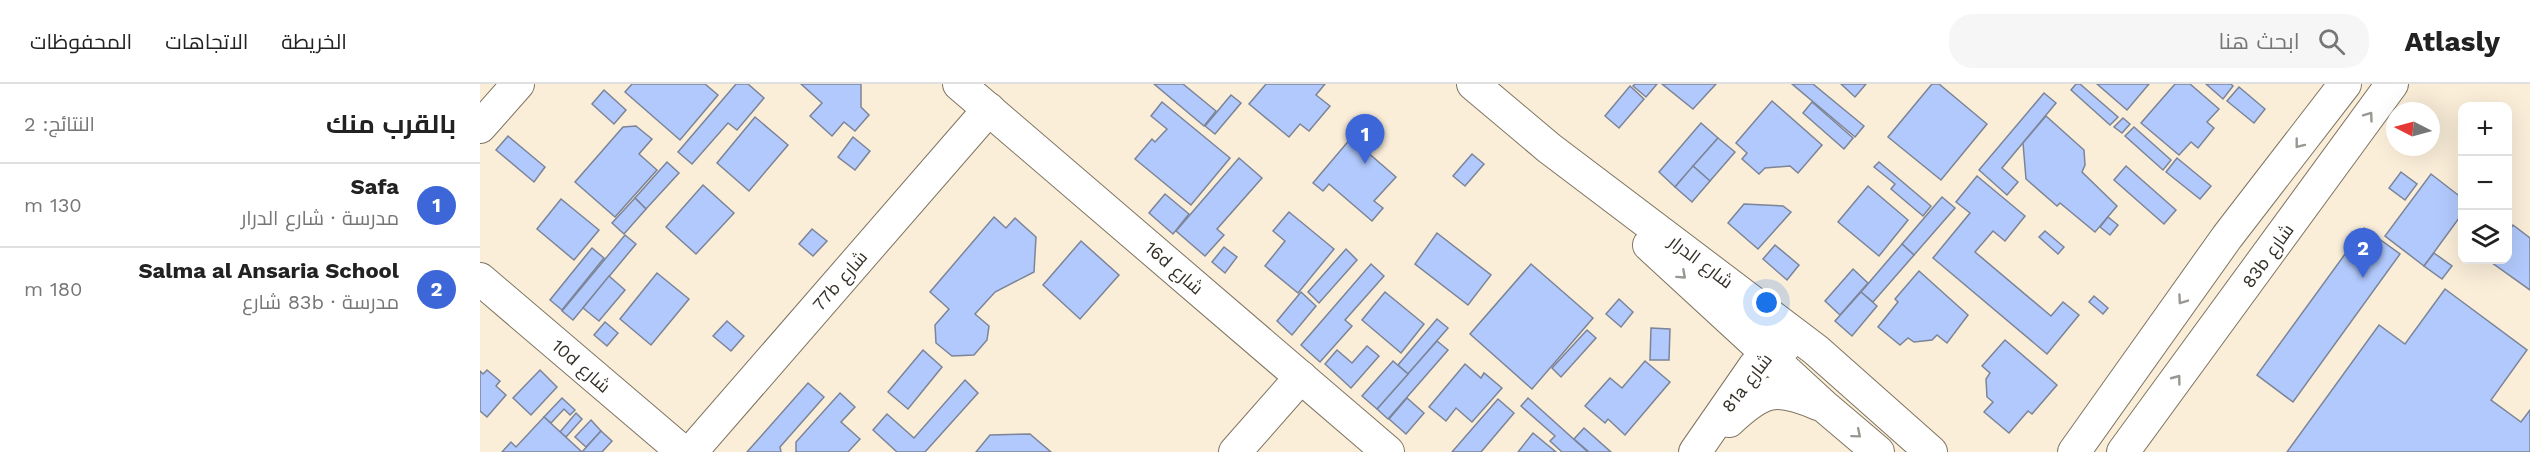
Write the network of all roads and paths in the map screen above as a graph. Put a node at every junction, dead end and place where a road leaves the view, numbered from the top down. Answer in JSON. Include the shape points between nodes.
{"nodes":[{"id":1,"x":518,"y":84,"type":"edge"},
{"id":2,"x":959,"y":84,"type":"edge"},
{"id":3,"x":1473,"y":84,"type":"edge"},
{"id":4,"x":2345,"y":84,"type":"edge"},
{"id":5,"x":2392,"y":84,"type":"edge"},
{"id":6,"x":989,"y":109,"type":"junction"},
{"id":7,"x":480,"y":128,"type":"edge"},
{"id":8,"x":1549,"y":148,"type":"junction"},
{"id":9,"x":480,"y":279,"type":"edge"},
{"id":10,"x":1816,"y":350,"type":"junction"},
{"id":11,"x":1767,"y":352,"type":"junction"},
{"id":12,"x":2133,"y":369,"type":"junction"},
{"id":13,"x":1301,"y":377,"type":"junction"},
{"id":14,"x":1825,"y":407,"type":"junction"},
{"id":15,"x":1895,"y":421,"type":"junction"},
{"id":16,"x":2140,"y":439,"type":"edge"},
{"id":17,"x":683,"y":452,"type":"edge"},
{"id":18,"x":691,"y":452,"type":"edge"},
{"id":19,"x":1235,"y":452,"type":"edge"},
{"id":20,"x":1388,"y":452,"type":"edge"},
{"id":21,"x":1696,"y":452,"type":"edge"},
{"id":22,"x":1878,"y":452,"type":"edge"},
{"id":23,"x":1931,"y":452,"type":"edge"},
{"id":24,"x":1948,"y":452,"type":"edge"},
{"id":25,"x":2053,"y":452,"type":"edge"},
{"id":26,"x":2074,"y":452,"type":"edge"},
{"id":27,"x":2123,"y":452,"type":"edge"}],
"edges":[{"from":1,"to":7,"type":"street"},
{"from":2,"to":6,"type":"street","name":"16d شارع"},
{"from":3,"to":8,"type":"street","name":"شارع الدرار"},
{"from":4,"to":12,"type":"street","one_way":true,"via":[[2227,237]]},
{"from":16,"to":5,"type":"street","name":"83b شارع","one_way":true},
{"from":6,"to":13,"type":"street","name":"16d شارع"},
{"from":6,"to":18,"type":"street","name":"77b شارع"},
{"from":8,"to":10,"type":"street","name":"شارع الدرار"},
{"from":8,"to":11,"type":"street","name":"شارع الدرار","one_way":true,"via":[[1630,228]]},
{"from":9,"to":17,"type":"street","name":"10d شارع"},
{"from":10,"to":11,"type":"street","name":"81a شارع","via":[[1783,346]]},
{"from":10,"to":15,"type":"street","name":"شارع الدرار"},
{"from":11,"to":14,"type":"street","name":"شارع الدرار"},
{"from":11,"to":21,"type":"street","name":"81a شارع"},
{"from":12,"to":25,"type":"street","via":[[2104,387]]},
{"from":12,"to":26,"type":"street"},
{"from":13,"to":19,"type":"street"},
{"from":13,"to":20,"type":"street","name":"16d شارع"},
{"from":14,"to":21,"type":"street","name":"81a شارع","via":[[1796,395],[1767,394],[1753,399]]},
{"from":14,"to":22,"type":"street","name":"شارع الدرار","one_way":true},
{"from":15,"to":23,"type":"street","name":"شارع الدرار"},
{"from":15,"to":24,"type":"street","via":[[1924,434]]},
{"from":16,"to":27,"type":"street","name":"83b شارع"}]}
